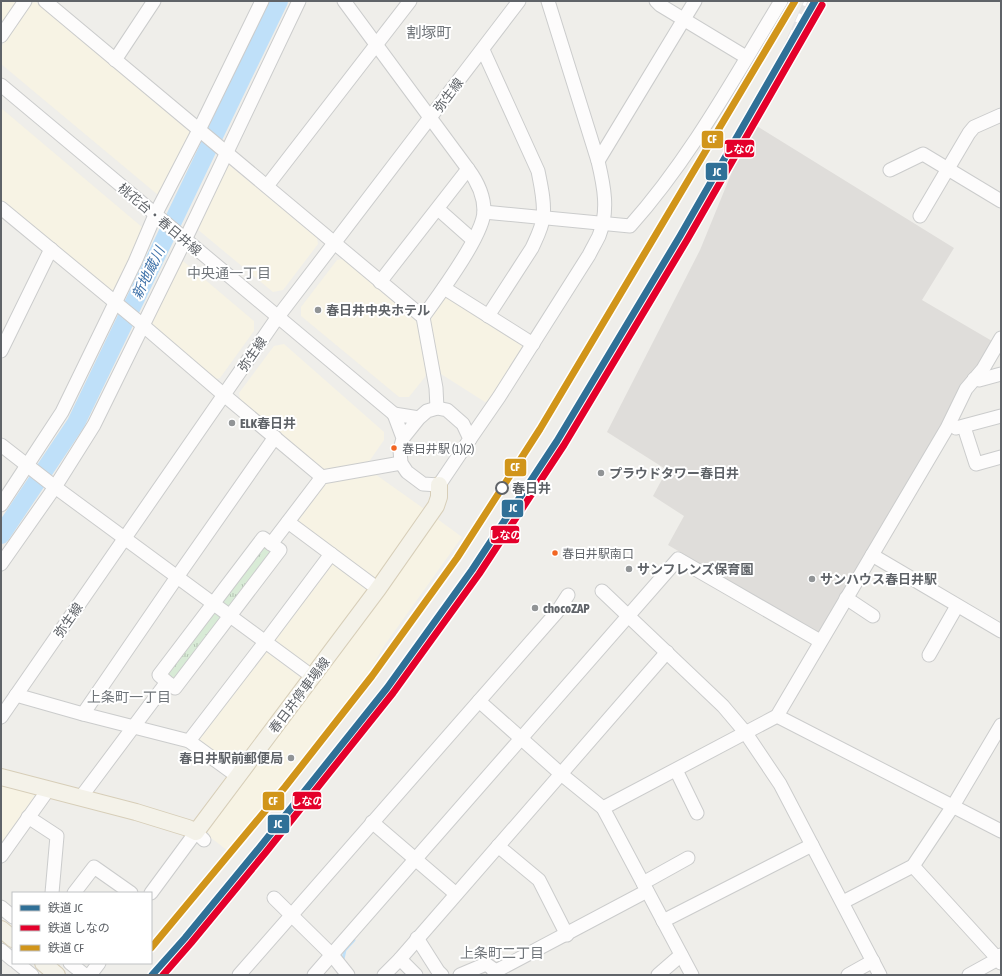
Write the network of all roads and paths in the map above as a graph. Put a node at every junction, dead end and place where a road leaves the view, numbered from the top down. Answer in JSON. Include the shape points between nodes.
{"nodes":[{"id":1,"x":25,"y":1,"type":"edge"},
{"id":2,"x":45,"y":1,"type":"edge"},
{"id":3,"x":154,"y":1,"type":"edge"},
{"id":4,"x":262,"y":1,"type":"edge"},
{"id":5,"x":298,"y":1,"type":"edge"},
{"id":6,"x":344,"y":1,"type":"edge"},
{"id":7,"x":410,"y":1,"type":"edge"},
{"id":8,"x":519,"y":1,"type":"edge"},
{"id":9,"x":548,"y":1,"type":"edge"},
{"id":10,"x":656,"y":1,"type":"edge"},
{"id":11,"x":695,"y":1,"type":"edge"},
{"id":12,"x":781,"y":1,"type":"edge"},
{"id":13,"x":684,"y":19,"type":"junction"},
{"id":14,"x":1,"y":36,"type":"edge"},
{"id":15,"x":376,"y":45,"type":"junction"},
{"id":16,"x":482,"y":50,"type":"junction"},
{"id":17,"x":746,"y":57,"type":"junction"},
{"id":18,"x":115,"y":60,"type":"junction"},
{"id":19,"x":1,"y":85,"type":"edge"},
{"id":20,"x":1001,"y":115,"type":"edge"},
{"id":21,"x":431,"y":117,"type":"junction"},
{"id":22,"x":202,"y":133,"type":"junction"},
{"id":23,"x":223,"y":150,"type":"junction"},
{"id":24,"x":598,"y":161,"type":"junction"},
{"id":25,"x":468,"y":169,"type":"junction"},
{"id":26,"x":947,"y":169,"type":"junction"},
{"id":27,"x":890,"y":170,"type":"dead end"},
{"id":28,"x":266,"y":186,"type":"junction"},
{"id":29,"x":1001,"y":201,"type":"edge"},
{"id":30,"x":1,"y":208,"type":"edge"},
{"id":31,"x":438,"y":209,"type":"junction"},
{"id":32,"x":484,"y":212,"type":"junction"},
{"id":33,"x":920,"y":216,"type":"dead end"},
{"id":34,"x":159,"y":218,"type":"junction"},
{"id":35,"x":543,"y":219,"type":"junction"},
{"id":36,"x":602,"y":224,"type":"junction"},
{"id":37,"x":183,"y":238,"type":"junction"},
{"id":38,"x":473,"y":240,"type":"junction"},
{"id":39,"x":334,"y":244,"type":"junction"},
{"id":40,"x":51,"y":249,"type":"junction"},
{"id":41,"x":380,"y":282,"type":"junction"},
{"id":42,"x":444,"y":288,"type":"junction"},
{"id":43,"x":119,"y":305,"type":"junction"},
{"id":44,"x":488,"y":316,"type":"junction"},
{"id":45,"x":423,"y":317,"type":"junction"},
{"id":46,"x":277,"y":318,"type":"junction"},
{"id":47,"x":141,"y":324,"type":"junction"},
{"id":48,"x":1001,"y":338,"type":"edge"},
{"id":49,"x":533,"y":344,"type":"junction"},
{"id":50,"x":1,"y":351,"type":"edge"},
{"id":51,"x":1001,"y":374,"type":"edge"},
{"id":52,"x":974,"y":379,"type":"junction"},
{"id":53,"x":224,"y":395,"type":"junction"},
{"id":54,"x":437,"y":408,"type":"junction"},
{"id":55,"x":394,"y":414,"type":"junction"},
{"id":56,"x":1001,"y":416,"type":"edge"},
{"id":57,"x":419,"y":418,"type":"junction"},
{"id":58,"x":964,"y":427,"type":"junction"},
{"id":59,"x":947,"y":428,"type":"junction"},
{"id":60,"x":275,"y":437,"type":"junction"},
{"id":61,"x":403,"y":438,"type":"junction"},
{"id":62,"x":470,"y":439,"type":"junction"},
{"id":63,"x":1,"y":445,"type":"edge"},
{"id":64,"x":1001,"y":457,"type":"edge"},
{"id":65,"x":401,"y":463,"type":"junction"},
{"id":66,"x":30,"y":467,"type":"junction"},
{"id":67,"x":322,"y":477,"type":"junction"},
{"id":68,"x":439,"y":485,"type":"junction"},
{"id":69,"x":53,"y":486,"type":"junction"},
{"id":70,"x":1,"y":505,"type":"edge"},
{"id":71,"x":288,"y":522,"type":"junction"},
{"id":72,"x":125,"y":538,"type":"junction"},
{"id":73,"x":271,"y":544,"type":"junction"},
{"id":74,"x":331,"y":554,"type":"junction"},
{"id":75,"x":872,"y":555,"type":"junction"},
{"id":76,"x":1,"y":564,"type":"edge"},
{"id":77,"x":177,"y":577,"type":"junction"},
{"id":78,"x":378,"y":589,"type":"junction"},
{"id":79,"x":602,"y":591,"type":"dead end"},
{"id":80,"x":568,"y":595,"type":"dead end"},
{"id":81,"x":846,"y":598,"type":"junction"},
{"id":82,"x":213,"y":603,"type":"junction"},
{"id":83,"x":957,"y":606,"type":"junction"},
{"id":84,"x":230,"y":616,"type":"junction"},
{"id":85,"x":629,"y":616,"type":"junction"},
{"id":86,"x":873,"y":616,"type":"dead end"},
{"id":87,"x":1001,"y":631,"type":"edge"},
{"id":88,"x":265,"y":642,"type":"junction"},
{"id":89,"x":820,"y":642,"type":"junction"},
{"id":90,"x":667,"y":652,"type":"junction"},
{"id":91,"x":929,"y":655,"type":"dead end"},
{"id":92,"x":313,"y":677,"type":"junction"},
{"id":93,"x":167,"y":682,"type":"junction"},
{"id":94,"x":16,"y":695,"type":"junction"},
{"id":95,"x":479,"y":700,"type":"junction"},
{"id":96,"x":83,"y":714,"type":"junction"},
{"id":97,"x":777,"y":716,"type":"junction"},
{"id":98,"x":1,"y":717,"type":"edge"},
{"id":99,"x":1001,"y":725,"type":"edge"},
{"id":100,"x":133,"y":727,"type":"junction"},
{"id":101,"x":745,"y":732,"type":"junction"},
{"id":102,"x":522,"y":739,"type":"junction"},
{"id":103,"x":189,"y":741,"type":"junction"},
{"id":104,"x":676,"y":770,"type":"junction"},
{"id":105,"x":561,"y":774,"type":"junction"},
{"id":106,"x":237,"y":776,"type":"junction"},
{"id":107,"x":1,"y":777,"type":"edge"},
{"id":108,"x":48,"y":790,"type":"junction"},
{"id":109,"x":81,"y":797,"type":"junction"},
{"id":110,"x":953,"y":806,"type":"junction"},
{"id":111,"x":603,"y":808,"type":"junction"},
{"id":112,"x":697,"y":813,"type":"dead end"},
{"id":113,"x":28,"y":817,"type":"junction"},
{"id":114,"x":372,"y":822,"type":"junction"},
{"id":115,"x":1001,"y":831,"type":"edge"},
{"id":116,"x":200,"y":836,"type":"junction"},
{"id":117,"x":812,"y":845,"type":"junction"},
{"id":118,"x":498,"y":846,"type":"junction"},
{"id":119,"x":1,"y":856,"type":"edge"},
{"id":120,"x":688,"y":858,"type":"dead end"},
{"id":121,"x":416,"y":859,"type":"junction"},
{"id":122,"x":913,"y":866,"type":"junction"},
{"id":123,"x":645,"y":887,"type":"junction"},
{"id":124,"x":52,"y":892,"type":"edge"},
{"id":125,"x":75,"y":892,"type":"edge"},
{"id":126,"x":130,"y":892,"type":"edge"},
{"id":127,"x":152,"y":892,"type":"edge"},
{"id":128,"x":456,"y":894,"type":"junction"},
{"id":129,"x":274,"y":898,"type":"dead end"},
{"id":130,"x":843,"y":902,"type":"junction"},
{"id":131,"x":1,"y":907,"type":"edge"},
{"id":132,"x":292,"y":915,"type":"junction"},
{"id":133,"x":12,"y":916,"type":"edge"},
{"id":134,"x":663,"y":921,"type":"junction"},
{"id":135,"x":1,"y":929,"type":"edge"},
{"id":136,"x":567,"y":935,"type":"junction"},
{"id":137,"x":12,"y":938,"type":"edge"},
{"id":138,"x":417,"y":938,"type":"junction"},
{"id":139,"x":1,"y":950,"type":"edge"},
{"id":140,"x":332,"y":955,"type":"junction"},
{"id":141,"x":681,"y":955,"type":"junction"},
{"id":142,"x":12,"y":959,"type":"edge"},
{"id":143,"x":400,"y":959,"type":"junction"},
{"id":144,"x":1000,"y":959,"type":"edge"},
{"id":145,"x":873,"y":961,"type":"junction"},
{"id":146,"x":44,"y":964,"type":"edge"},
{"id":147,"x":71,"y":964,"type":"edge"},
{"id":148,"x":98,"y":964,"type":"edge"},
{"id":149,"x":496,"y":973,"type":"edge"},
{"id":150,"x":436,"y":974,"type":"edge"},
{"id":151,"x":57,"y":975,"type":"edge"},
{"id":152,"x":85,"y":975,"type":"edge"},
{"id":153,"x":90,"y":975,"type":"edge"},
{"id":154,"x":239,"y":975,"type":"edge"},
{"id":155,"x":314,"y":975,"type":"edge"},
{"id":156,"x":348,"y":975,"type":"edge"},
{"id":157,"x":384,"y":975,"type":"edge"},
{"id":158,"x":416,"y":975,"type":"edge"},
{"id":159,"x":460,"y":975,"type":"edge"},
{"id":160,"x":658,"y":975,"type":"edge"},
{"id":161,"x":692,"y":975,"type":"edge"},
{"id":162,"x":848,"y":975,"type":"edge"},
{"id":163,"x":880,"y":975,"type":"edge"},
{"id":164,"x":969,"y":975,"type":"edge"}],
"edges":[{"from":1,"to":14,"type":"street"},
{"from":2,"to":18,"type":"street"},
{"from":3,"to":18,"type":"street"},
{"from":4,"to":22,"type":"street"},
{"from":5,"to":23,"type":"street"},
{"from":6,"to":15,"type":"street"},
{"from":7,"to":15,"type":"street"},
{"from":8,"to":16,"type":"street","name":"弥生線"},
{"from":9,"to":24,"type":"street"},
{"from":10,"to":13,"type":"street"},
{"from":11,"to":13,"type":"street"},
{"from":12,"to":17,"type":"street"},
{"from":13,"to":17,"type":"street"},
{"from":13,"to":24,"type":"street"},
{"from":15,"to":21,"type":"street"},
{"from":15,"to":28,"type":"street"},
{"from":16,"to":21,"type":"street","name":"弥生線"},
{"from":16,"to":35,"type":"street","via":[[538,171],[542,187]]},
{"from":17,"to":36,"type":"street","via":[[686,154],[630,226]]},
{"from":18,"to":22,"type":"street"},
{"from":19,"to":34,"type":"street","name":"桃花台・春日井線"},
{"from":20,"to":26,"type":"street","via":[[974,127],[969,132]]},
{"from":21,"to":25,"type":"street"},
{"from":21,"to":39,"type":"street","name":"弥生線"},
{"from":22,"to":23,"type":"street"},
{"from":22,"to":34,"type":"street"},
{"from":23,"to":28,"type":"street"},
{"from":23,"to":37,"type":"street"},
{"from":24,"to":36,"type":"street","via":[[604,182]]},
{"from":25,"to":31,"type":"street"},
{"from":25,"to":32,"type":"street","via":[[477,181]]},
{"from":26,"to":27,"type":"street","via":[[923,154]]},
{"from":26,"to":29,"type":"street"},
{"from":26,"to":33,"type":"street"},
{"from":28,"to":39,"type":"street"},
{"from":30,"to":40,"type":"street"},
{"from":31,"to":38,"type":"street"},
{"from":31,"to":41,"type":"street"},
{"from":32,"to":35,"type":"street"},
{"from":32,"to":38,"type":"street"},
{"from":34,"to":37,"type":"street","name":"桃花台・春日井線"},
{"from":34,"to":43,"type":"street"},
{"from":35,"to":36,"type":"street"},
{"from":35,"to":44,"type":"street","via":[[532,248]]},
{"from":36,"to":49,"type":"street","via":[[589,255]]},
{"from":37,"to":46,"type":"street","name":"桃花台・春日井線"},
{"from":37,"to":47,"type":"street"},
{"from":38,"to":42,"type":"street"},
{"from":39,"to":41,"type":"street"},
{"from":39,"to":46,"type":"street","name":"弥生線"},
{"from":40,"to":43,"type":"street"},
{"from":40,"to":50,"type":"street"},
{"from":41,"to":45,"type":"street"},
{"from":42,"to":44,"type":"street"},
{"from":42,"to":45,"type":"street"},
{"from":43,"to":47,"type":"street"},
{"from":43,"to":66,"type":"street"},
{"from":44,"to":49,"type":"street"},
{"from":45,"to":54,"type":"street","via":[[436,388]]},
{"from":46,"to":53,"type":"street","name":"弥生線"},
{"from":46,"to":55,"type":"street","name":"桃花台・春日井線"},
{"from":47,"to":53,"type":"street"},
{"from":47,"to":69,"type":"street","via":[[94,425]]},
{"from":48,"to":52,"type":"street","via":[[983,369]]},
{"from":49,"to":62,"type":"street"},
{"from":51,"to":52,"type":"street"},
{"from":52,"to":59,"type":"street"},
{"from":53,"to":60,"type":"street"},
{"from":53,"to":72,"type":"street","name":"弥生線"},
{"from":54,"to":57,"type":"street","via":[[427,411]]},
{"from":54,"to":62,"type":"street","via":[[447,410],[463,424]]},
{"from":55,"to":57,"type":"street"},
{"from":55,"to":61,"type":"street"},
{"from":56,"to":58,"type":"street"},
{"from":57,"to":61,"type":"street"},
{"from":58,"to":59,"type":"street"},
{"from":58,"to":64,"type":"street","via":[[976,464]]},
{"from":59,"to":75,"type":"street"},
{"from":60,"to":67,"type":"street"},
{"from":60,"to":77,"type":"street"},
{"from":61,"to":65,"type":"street","via":[[400,450]]},
{"from":62,"to":68,"type":"street"},
{"from":63,"to":66,"type":"street"},
{"from":65,"to":67,"type":"street"},
{"from":65,"to":68,"type":"street","via":[[407,472],[423,484]]},
{"from":66,"to":69,"type":"street"},
{"from":66,"to":70,"type":"street"},
{"from":67,"to":71,"type":"street"},
{"from":68,"to":78,"type":"main road","name":"春日井停車場線","via":[[436,506]]},
{"from":69,"to":72,"type":"street"},
{"from":69,"to":76,"type":"street"},
{"from":71,"to":73,"type":"street"},
{"from":71,"to":74,"type":"street"},
{"from":72,"to":77,"type":"street"},
{"from":72,"to":94,"type":"street","name":"弥生線"},
{"from":73,"to":82,"type":"street","via":[[263,538]]},
{"from":73,"to":84,"type":"street","via":[[280,550]]},
{"from":74,"to":78,"type":"street"},
{"from":74,"to":88,"type":"street"},
{"from":75,"to":81,"type":"street"},
{"from":75,"to":83,"type":"street"},
{"from":77,"to":82,"type":"street"},
{"from":77,"to":96,"type":"street"},
{"from":78,"to":92,"type":"main road","name":"春日井停車場線"},
{"from":79,"to":85,"type":"street"},
{"from":80,"to":95,"type":"street","via":[[557,612]]},
{"from":81,"to":86,"type":"street"},
{"from":81,"to":89,"type":"street"},
{"from":82,"to":84,"type":"street"},
{"from":82,"to":93,"type":"street","via":[[159,675]]},
{"from":83,"to":87,"type":"street"},
{"from":83,"to":91,"type":"street"},
{"from":84,"to":88,"type":"street"},
{"from":84,"to":93,"type":"street","via":[[175,688]]},
{"from":85,"to":89,"type":"street","via":[[678,559]]},
{"from":85,"to":90,"type":"street"},
{"from":85,"to":102,"type":"street"},
{"from":88,"to":92,"type":"street"},
{"from":88,"to":103,"type":"street"},
{"from":89,"to":97,"type":"street"},
{"from":90,"to":101,"type":"street","via":[[723,706]]},
{"from":90,"to":105,"type":"street"},
{"from":92,"to":106,"type":"main road","name":"春日井停車場線"},
{"from":93,"to":100,"type":"street"},
{"from":94,"to":96,"type":"street"},
{"from":94,"to":98,"type":"street","name":"弥生線"},
{"from":95,"to":102,"type":"street"},
{"from":95,"to":114,"type":"street"},
{"from":96,"to":100,"type":"street"},
{"from":97,"to":101,"type":"street"},
{"from":97,"to":110,"type":"street"},
{"from":99,"to":110,"type":"street"},
{"from":100,"to":103,"type":"street"},
{"from":100,"to":109,"type":"street"},
{"from":101,"to":104,"type":"street"},
{"from":101,"to":117,"type":"street","via":[[780,784]]},
{"from":102,"to":105,"type":"street"},
{"from":102,"to":121,"type":"street"},
{"from":103,"to":106,"type":"street"},
{"from":104,"to":111,"type":"street"},
{"from":104,"to":112,"type":"street"},
{"from":105,"to":111,"type":"street"},
{"from":105,"to":118,"type":"street"},
{"from":106,"to":116,"type":"main road","name":"春日井停車場線"},
{"from":107,"to":108,"type":"main road"},
{"from":108,"to":109,"type":"main road"},
{"from":108,"to":113,"type":"street"},
{"from":109,"to":116,"type":"main road","via":[[188,828]]},
{"from":110,"to":115,"type":"street"},
{"from":110,"to":122,"type":"street"},
{"from":111,"to":123,"type":"street"},
{"from":113,"to":119,"type":"street"},
{"from":113,"to":124,"type":"street","via":[[57,836]]},
{"from":114,"to":121,"type":"street"},
{"from":114,"to":132,"type":"street"},
{"from":116,"to":127,"type":"street"},
{"from":117,"to":130,"type":"street"},
{"from":117,"to":134,"type":"street"},
{"from":118,"to":128,"type":"street"},
{"from":118,"to":136,"type":"street","via":[[539,880]]},
{"from":120,"to":123,"type":"street"},
{"from":121,"to":128,"type":"street"},
{"from":121,"to":140,"type":"street"},
{"from":122,"to":130,"type":"street"},
{"from":122,"to":144,"type":"street"},
{"from":123,"to":134,"type":"street"},
{"from":123,"to":136,"type":"street"},
{"from":125,"to":126,"type":"street","via":[[94,867]]},
{"from":128,"to":138,"type":"street"},
{"from":129,"to":132,"type":"street"},
{"from":130,"to":145,"type":"street"},
{"from":131,"to":133,"type":"street"},
{"from":132,"to":140,"type":"street"},
{"from":132,"to":154,"type":"street"},
{"from":134,"to":141,"type":"street"},
{"from":135,"to":137,"type":"main road"},
{"from":136,"to":149,"type":"street"},
{"from":138,"to":143,"type":"street"},
{"from":138,"to":150,"type":"street"},
{"from":139,"to":142,"type":"street"},
{"from":140,"to":155,"type":"street"},
{"from":140,"to":156,"type":"street"},
{"from":141,"to":160,"type":"street"},
{"from":141,"to":161,"type":"street"},
{"from":143,"to":157,"type":"street"},
{"from":143,"to":158,"type":"street"},
{"from":144,"to":164,"type":"street"},
{"from":145,"to":162,"type":"street"},
{"from":145,"to":163,"type":"street"},
{"from":146,"to":151,"type":"main road"},
{"from":147,"to":152,"type":"street"},
{"from":148,"to":153,"type":"street"},
{"from":149,"to":159,"type":"street","via":[[486,964]]}]}
